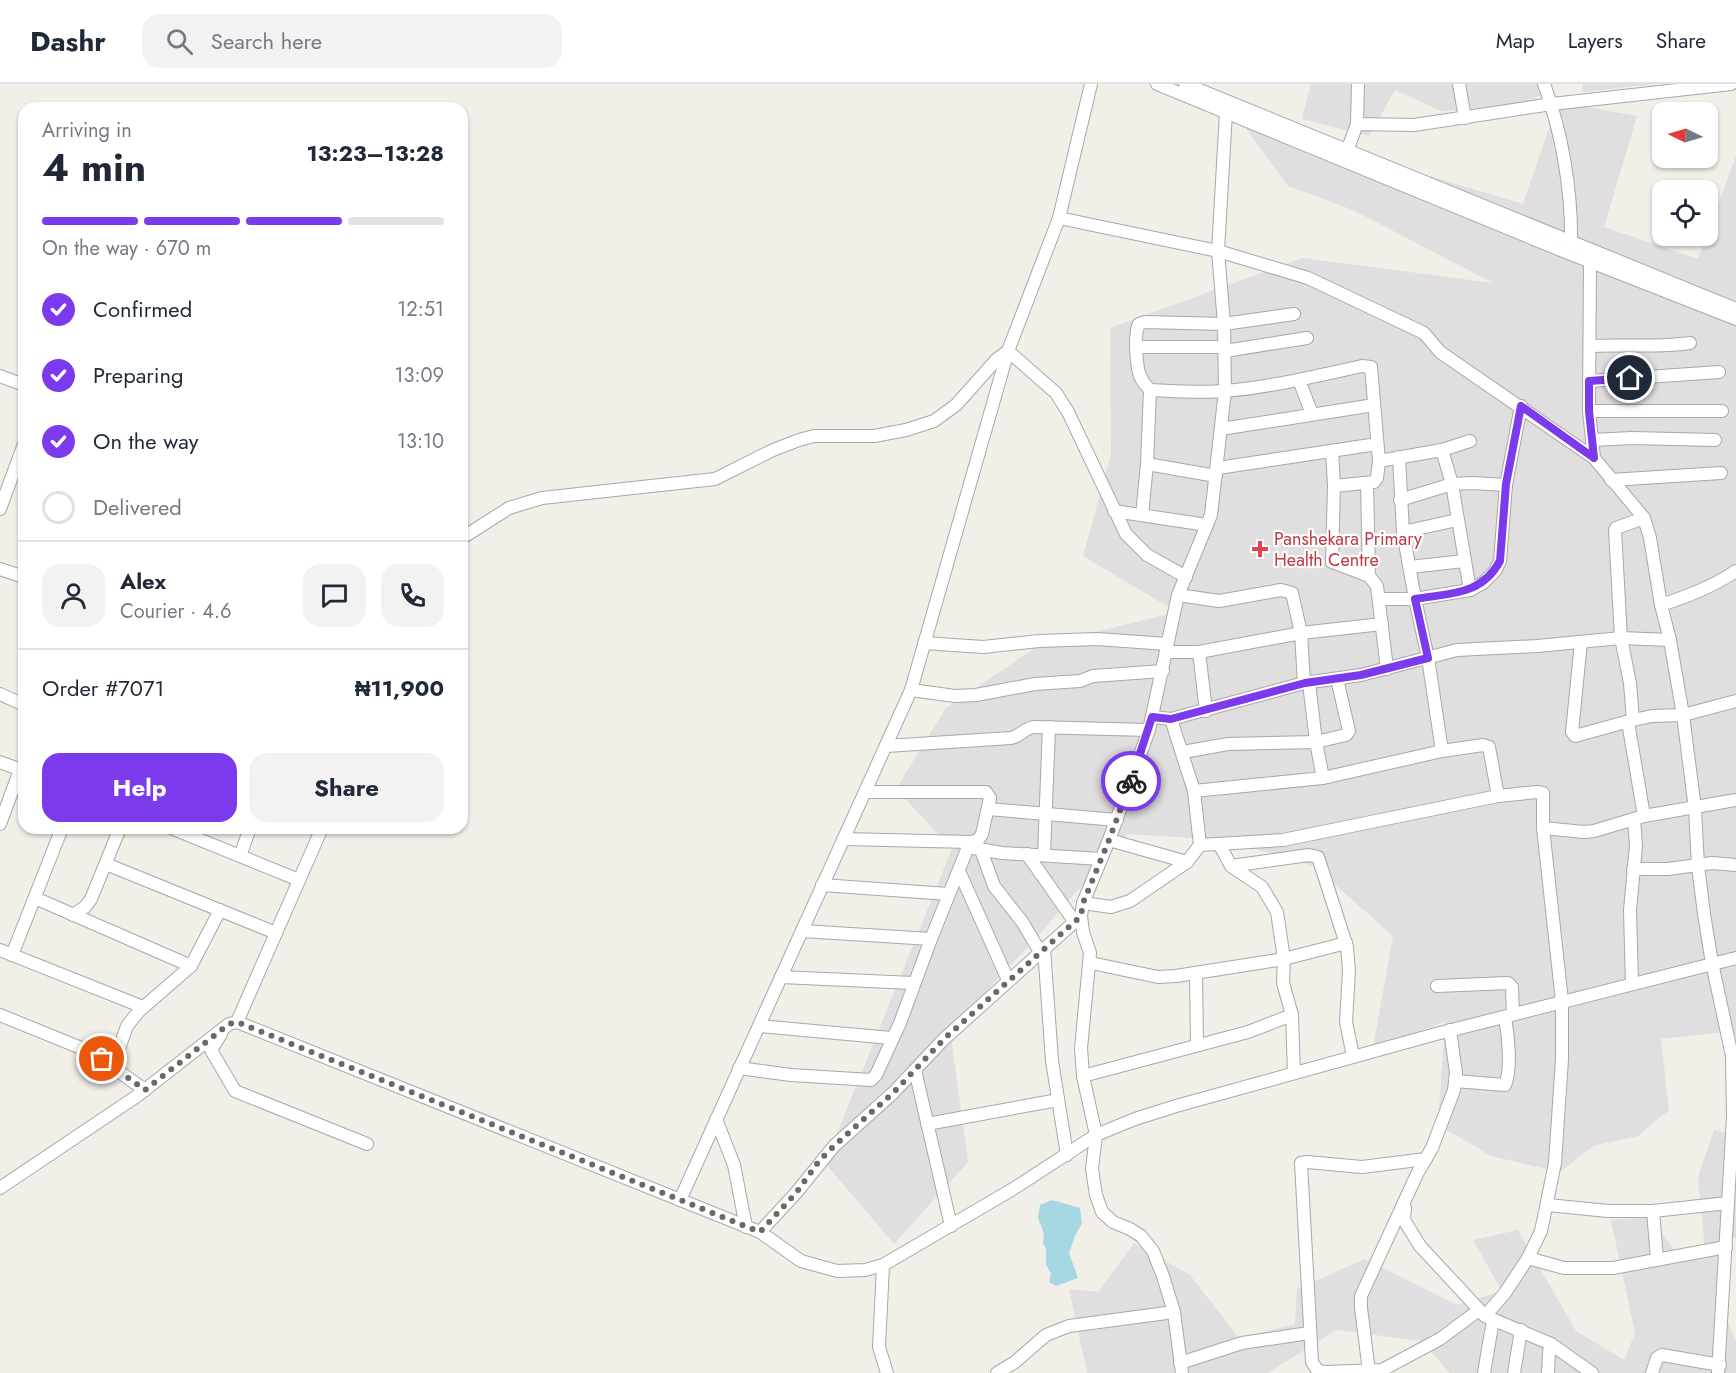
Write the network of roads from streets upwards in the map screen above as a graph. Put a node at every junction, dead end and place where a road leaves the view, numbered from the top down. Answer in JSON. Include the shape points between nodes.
{"nodes":[{"id":1,"x":1091,"y":84,"type":"edge"},
{"id":2,"x":1157,"y":84,"type":"edge"},
{"id":3,"x":1185,"y":84,"type":"edge"},
{"id":4,"x":1358,"y":84,"type":"edge"},
{"id":5,"x":1459,"y":84,"type":"edge"},
{"id":6,"x":1544,"y":84,"type":"edge"},
{"id":7,"x":1731,"y":84,"type":"edge"},
{"id":8,"x":1552,"y":104,"type":"junction"},
{"id":9,"x":1226,"y":112,"type":"junction"},
{"id":10,"x":1465,"y":118,"type":"junction"},
{"id":11,"x":1357,"y":124,"type":"junction"},
{"id":12,"x":1347,"y":151,"type":"junction"},
{"id":13,"x":1059,"y":218,"type":"junction"},
{"id":14,"x":1572,"y":243,"type":"junction"},
{"id":15,"x":1218,"y":252,"type":"junction"},
{"id":16,"x":1590,"y":261,"type":"junction"},
{"id":17,"x":1735,"y":309,"type":"edge"},
{"id":18,"x":1294,"y":315,"type":"dead end"},
{"id":19,"x":1224,"y":324,"type":"junction"},
{"id":20,"x":1307,"y":338,"type":"dead end"},
{"id":21,"x":1690,"y":343,"type":"dead end"},
{"id":22,"x":1590,"y":346,"type":"junction"},
{"id":23,"x":1137,"y":347,"type":"junction"},
{"id":24,"x":1225,"y":349,"type":"junction"},
{"id":25,"x":1008,"y":351,"type":"junction"},
{"id":26,"x":1719,"y":372,"type":"dead end"},
{"id":27,"x":0,"y":376,"type":"edge"},
{"id":28,"x":1299,"y":380,"type":"junction"},
{"id":29,"x":1589,"y":381,"type":"junction"},
{"id":30,"x":18,"y":383,"type":"edge"},
{"id":31,"x":1150,"y":390,"type":"junction"},
{"id":32,"x":1225,"y":391,"type":"junction"},
{"id":33,"x":1374,"y":405,"type":"junction"},
{"id":34,"x":1521,"y":406,"type":"junction"},
{"id":35,"x":1589,"y":411,"type":"junction"},
{"id":36,"x":1722,"y":411,"type":"dead end"},
{"id":37,"x":1312,"y":414,"type":"junction"},
{"id":38,"x":1221,"y":429,"type":"junction"},
{"id":39,"x":1592,"y":440,"type":"junction"},
{"id":40,"x":1715,"y":440,"type":"dead end"},
{"id":41,"x":1470,"y":441,"type":"dead end"},
{"id":42,"x":1377,"y":444,"type":"junction"},
{"id":43,"x":1442,"y":450,"type":"junction"},
{"id":44,"x":1332,"y":451,"type":"junction"},
{"id":45,"x":1399,"y":457,"type":"junction"},
{"id":46,"x":1594,"y":458,"type":"junction"},
{"id":47,"x":18,"y":460,"type":"edge"},
{"id":48,"x":1379,"y":461,"type":"junction"},
{"id":49,"x":1148,"y":464,"type":"junction"},
{"id":50,"x":1217,"y":472,"type":"junction"},
{"id":51,"x":1720,"y":473,"type":"dead end"},
{"id":52,"x":1611,"y":480,"type":"junction"},
{"id":53,"x":1367,"y":483,"type":"junction"},
{"id":54,"x":1452,"y":484,"type":"junction"},
{"id":55,"x":1506,"y":484,"type":"junction"},
{"id":56,"x":1334,"y":486,"type":"junction"},
{"id":57,"x":1400,"y":501,"type":"junction"},
{"id":58,"x":0,"y":509,"type":"edge"},
{"id":59,"x":1114,"y":511,"type":"junction"},
{"id":60,"x":1142,"y":515,"type":"junction"},
{"id":61,"x":1644,"y":518,"type":"junction"},
{"id":62,"x":1457,"y":520,"type":"junction"},
{"id":63,"x":1207,"y":525,"type":"junction"},
{"id":64,"x":1403,"y":532,"type":"junction"},
{"id":65,"x":468,"y":534,"type":"edge"},
{"id":66,"x":1464,"y":561,"type":"junction"},
{"id":67,"x":1410,"y":567,"type":"junction"},
{"id":68,"x":0,"y":569,"type":"edge"},
{"id":69,"x":1736,"y":571,"type":"edge"},
{"id":70,"x":18,"y":575,"type":"edge"},
{"id":71,"x":1369,"y":576,"type":"junction"},
{"id":72,"x":1186,"y":577,"type":"junction"},
{"id":73,"x":1470,"y":590,"type":"junction"},
{"id":74,"x":1178,"y":595,"type":"junction"},
{"id":75,"x":1379,"y":599,"type":"junction"},
{"id":76,"x":1415,"y":599,"type":"junction"},
{"id":77,"x":1661,"y":605,"type":"junction"},
{"id":78,"x":1382,"y":624,"type":"junction"},
{"id":79,"x":1300,"y":633,"type":"junction"},
{"id":80,"x":1621,"y":638,"type":"junction"},
{"id":81,"x":1670,"y":640,"type":"junction"},
{"id":82,"x":1581,"y":642,"type":"junction"},
{"id":83,"x":924,"y":643,"type":"junction"},
{"id":84,"x":1167,"y":648,"type":"junction"},
{"id":85,"x":1199,"y":652,"type":"junction"},
{"id":86,"x":1428,"y":658,"type":"junction"},
{"id":87,"x":1387,"y":669,"type":"junction"},
{"id":88,"x":1163,"y":671,"type":"junction"},
{"id":89,"x":1337,"y":679,"type":"junction"},
{"id":90,"x":1307,"y":683,"type":"junction"},
{"id":91,"x":911,"y":690,"type":"junction"},
{"id":92,"x":0,"y":694,"type":"edge"},
{"id":93,"x":1736,"y":701,"type":"edge"},
{"id":94,"x":18,"y":702,"type":"edge"},
{"id":95,"x":1206,"y":711,"type":"junction"},
{"id":96,"x":1683,"y":715,"type":"junction"},
{"id":97,"x":1152,"y":717,"type":"junction"},
{"id":98,"x":1171,"y":719,"type":"junction"},
{"id":99,"x":1631,"y":721,"type":"junction"},
{"id":100,"x":1049,"y":727,"type":"junction"},
{"id":101,"x":1149,"y":730,"type":"junction"},
{"id":102,"x":1316,"y":742,"type":"junction"},
{"id":103,"x":886,"y":746,"type":"junction"},
{"id":104,"x":1443,"y":750,"type":"junction"},
{"id":105,"x":1183,"y":752,"type":"junction"},
{"id":106,"x":0,"y":762,"type":"edge"},
{"id":107,"x":18,"y":769,"type":"edge"},
{"id":108,"x":1323,"y":778,"type":"junction"},
{"id":109,"x":18,"y":780,"type":"edge"},
{"id":110,"x":1194,"y":791,"type":"junction"},
{"id":111,"x":865,"y":792,"type":"junction"},
{"id":112,"x":1498,"y":796,"type":"junction"},
{"id":113,"x":1736,"y":800,"type":"edge"},
{"id":114,"x":988,"y":809,"type":"junction"},
{"id":115,"x":1695,"y":809,"type":"junction"},
{"id":116,"x":1046,"y":813,"type":"junction"},
{"id":117,"x":1639,"y":818,"type":"junction"},
{"id":118,"x":1117,"y":820,"type":"junction"},
{"id":119,"x":0,"y":824,"type":"edge"},
{"id":120,"x":1544,"y":828,"type":"junction"},
{"id":121,"x":60,"y":834,"type":"edge"},
{"id":122,"x":118,"y":834,"type":"edge"},
{"id":123,"x":188,"y":834,"type":"edge"},
{"id":124,"x":248,"y":834,"type":"edge"},
{"id":125,"x":319,"y":834,"type":"edge"},
{"id":126,"x":843,"y":839,"type":"junction"},
{"id":127,"x":1109,"y":840,"type":"junction"},
{"id":128,"x":1220,"y":844,"type":"junction"},
{"id":129,"x":1200,"y":845,"type":"junction"},
{"id":130,"x":973,"y":846,"type":"junction"},
{"id":131,"x":1027,"y":854,"type":"junction"},
{"id":132,"x":1044,"y":855,"type":"junction"},
{"id":133,"x":240,"y":856,"type":"junction"},
{"id":134,"x":1101,"y":859,"type":"junction"},
{"id":135,"x":1187,"y":862,"type":"junction"},
{"id":136,"x":106,"y":864,"type":"junction"},
{"id":137,"x":1736,"y":865,"type":"edge"},
{"id":138,"x":1231,"y":866,"type":"junction"},
{"id":139,"x":1698,"y":866,"type":"junction"},
{"id":140,"x":1633,"y":869,"type":"junction"},
{"id":141,"x":959,"y":871,"type":"junction"},
{"id":142,"x":299,"y":880,"type":"junction"},
{"id":143,"x":822,"y":885,"type":"junction"},
{"id":144,"x":948,"y":894,"type":"junction"},
{"id":145,"x":35,"y":898,"type":"junction"},
{"id":146,"x":1083,"y":903,"type":"junction"},
{"id":147,"x":220,"y":910,"type":"junction"},
{"id":148,"x":73,"y":915,"type":"junction"},
{"id":149,"x":1078,"y":918,"type":"junction"},
{"id":150,"x":802,"y":931,"type":"junction"},
{"id":151,"x":276,"y":933,"type":"junction"},
{"id":152,"x":931,"y":939,"type":"junction"},
{"id":153,"x":1346,"y":943,"type":"junction"},
{"id":154,"x":0,"y":950,"type":"edge"},
{"id":155,"x":1042,"y":950,"type":"junction"},
{"id":156,"x":12,"y":955,"type":"junction"},
{"id":157,"x":1736,"y":958,"type":"edge"},
{"id":158,"x":1284,"y":959,"type":"junction"},
{"id":159,"x":1091,"y":963,"type":"junction"},
{"id":160,"x":1712,"y":963,"type":"junction"},
{"id":161,"x":191,"y":966,"type":"junction"},
{"id":162,"x":1196,"y":973,"type":"junction"},
{"id":163,"x":781,"y":977,"type":"junction"},
{"id":164,"x":1008,"y":980,"type":"junction"},
{"id":165,"x":914,"y":983,"type":"junction"},
{"id":166,"x":1632,"y":984,"type":"junction"},
{"id":167,"x":1437,"y":986,"type":"dead end"},
{"id":168,"x":1562,"y":1001,"type":"junction"},
{"id":169,"x":143,"y":1007,"type":"junction"},
{"id":170,"x":0,"y":1015,"type":"edge"},
{"id":171,"x":1292,"y":1015,"type":"junction"},
{"id":172,"x":1509,"y":1016,"type":"junction"},
{"id":173,"x":231,"y":1024,"type":"junction"},
{"id":174,"x":759,"y":1026,"type":"junction"},
{"id":175,"x":1450,"y":1030,"type":"junction"},
{"id":176,"x":891,"y":1038,"type":"junction"},
{"id":177,"x":1197,"y":1045,"type":"junction"},
{"id":178,"x":1353,"y":1056,"type":"junction"},
{"id":179,"x":113,"y":1066,"type":"junction"},
{"id":180,"x":739,"y":1068,"type":"junction"},
{"id":181,"x":915,"y":1070,"type":"junction"},
{"id":182,"x":1294,"y":1073,"type":"junction"},
{"id":183,"x":1083,"y":1077,"type":"junction"},
{"id":184,"x":1455,"y":1081,"type":"junction"},
{"id":185,"x":145,"y":1090,"type":"junction"},
{"id":186,"x":1058,"y":1100,"type":"junction"},
{"id":187,"x":716,"y":1119,"type":"junction"},
{"id":188,"x":927,"y":1124,"type":"junction"},
{"id":189,"x":1096,"y":1135,"type":"junction"},
{"id":190,"x":367,"y":1144,"type":"dead end"},
{"id":191,"x":1067,"y":1155,"type":"junction"},
{"id":192,"x":1426,"y":1159,"type":"junction"},
{"id":193,"x":0,"y":1188,"type":"edge"},
{"id":194,"x":680,"y":1200,"type":"junction"},
{"id":195,"x":1728,"y":1203,"type":"junction"},
{"id":196,"x":1548,"y":1204,"type":"junction"},
{"id":197,"x":1405,"y":1205,"type":"junction"},
{"id":198,"x":1653,"y":1211,"type":"junction"},
{"id":199,"x":951,"y":1226,"type":"junction"},
{"id":200,"x":746,"y":1227,"type":"junction"},
{"id":201,"x":760,"y":1232,"type":"junction"},
{"id":202,"x":1726,"y":1247,"type":"junction"},
{"id":203,"x":1528,"y":1258,"type":"junction"},
{"id":204,"x":1658,"y":1259,"type":"junction"},
{"id":205,"x":883,"y":1265,"type":"junction"},
{"id":206,"x":1174,"y":1312,"type":"junction"},
{"id":207,"x":1486,"y":1315,"type":"junction"},
{"id":208,"x":1521,"y":1330,"type":"junction"},
{"id":209,"x":1309,"y":1333,"type":"junction"},
{"id":210,"x":1551,"y":1344,"type":"junction"},
{"id":211,"x":1181,"y":1368,"type":"edge"},
{"id":212,"x":1719,"y":1369,"type":"edge"},
{"id":213,"x":1378,"y":1371,"type":"edge"},
{"id":214,"x":1586,"y":1371,"type":"edge"},
{"id":215,"x":887,"y":1373,"type":"edge"},
{"id":216,"x":997,"y":1373,"type":"edge"},
{"id":217,"x":1326,"y":1373,"type":"edge"},
{"id":218,"x":1484,"y":1373,"type":"edge"},
{"id":219,"x":1514,"y":1373,"type":"edge"},
{"id":220,"x":1548,"y":1373,"type":"edge"},
{"id":221,"x":1652,"y":1373,"type":"edge"}],
"edges":[{"from":1,"to":13,"type":"street"},
{"from":2,"to":9,"type":"street"},
{"from":3,"to":12,"type":"street"},
{"from":4,"to":11,"type":"street"},
{"from":5,"to":10,"type":"street"},
{"from":6,"to":8,"type":"street"},
{"from":7,"to":8,"type":"street"},
{"from":8,"to":10,"type":"street"},
{"from":8,"to":14,"type":"street","via":[[1570,195]]},
{"from":9,"to":15,"type":"street"},
{"from":9,"to":16,"type":"street"},
{"from":10,"to":11,"type":"street","via":[[1414,125]]},
{"from":11,"to":12,"type":"street"},
{"from":12,"to":14,"type":"street"},
{"from":13,"to":15,"type":"street"},
{"from":13,"to":25,"type":"street"},
{"from":14,"to":17,"type":"street"},
{"from":15,"to":19,"type":"street"},
{"from":15,"to":34,"type":"street","via":[[1308,278],[1424,333],[1440,352]]},
{"from":16,"to":17,"type":"street"},
{"from":16,"to":22,"type":"street"},
{"from":18,"to":19,"type":"street"},
{"from":19,"to":23,"type":"street","via":[[1144,322],[1137,327]]},
{"from":19,"to":24,"type":"street"},
{"from":20,"to":24,"type":"street"},
{"from":21,"to":22,"type":"street"},
{"from":22,"to":29,"type":"street"},
{"from":23,"to":24,"type":"street"},
{"from":23,"to":31,"type":"street","via":[[1141,380]]},
{"from":24,"to":32,"type":"street"},
{"from":25,"to":59,"type":"street","via":[[1056,393]]},
{"from":25,"to":65,"type":"street","via":[[997,358],[956,405],[934,421],[874,436],[814,436],[773,450],[715,479],[542,498],[509,507]]},
{"from":25,"to":83,"type":"street"},
{"from":26,"to":29,"type":"street"},
{"from":27,"to":30,"type":"street"},
{"from":28,"to":32,"type":"street"},
{"from":28,"to":33,"type":"street","via":[[1368,366],[1372,370]]},
{"from":28,"to":37,"type":"street"},
{"from":29,"to":35,"type":"street"},
{"from":31,"to":32,"type":"street"},
{"from":31,"to":49,"type":"street"},
{"from":32,"to":38,"type":"street"},
{"from":33,"to":37,"type":"street"},
{"from":33,"to":42,"type":"street"},
{"from":34,"to":46,"type":"street"},
{"from":34,"to":55,"type":"street"},
{"from":35,"to":36,"type":"street"},
{"from":35,"to":39,"type":"street"},
{"from":37,"to":38,"type":"street"},
{"from":38,"to":50,"type":"street"},
{"from":39,"to":40,"type":"street"},
{"from":39,"to":46,"type":"street"},
{"from":41,"to":43,"type":"street"},
{"from":42,"to":44,"type":"street"},
{"from":42,"to":48,"type":"street"},
{"from":43,"to":45,"type":"street"},
{"from":43,"to":54,"type":"street"},
{"from":44,"to":50,"type":"street"},
{"from":44,"to":56,"type":"street"},
{"from":45,"to":48,"type":"street"},
{"from":45,"to":57,"type":"street"},
{"from":46,"to":52,"type":"street"},
{"from":47,"to":58,"type":"street"},
{"from":48,"to":53,"type":"street","via":[[1376,480]]},
{"from":49,"to":50,"type":"street"},
{"from":49,"to":60,"type":"street"},
{"from":50,"to":63,"type":"street"},
{"from":51,"to":52,"type":"street"},
{"from":52,"to":61,"type":"street"},
{"from":53,"to":56,"type":"street"},
{"from":53,"to":71,"type":"street"},
{"from":54,"to":55,"type":"street"},
{"from":54,"to":57,"type":"street"},
{"from":54,"to":62,"type":"street"},
{"from":55,"to":73,"type":"street","via":[[1500,561],[1483,583]]},
{"from":56,"to":71,"type":"street","via":[[1332,562]]},
{"from":57,"to":64,"type":"street"},
{"from":59,"to":60,"type":"street"},
{"from":59,"to":72,"type":"street","via":[[1136,546]]},
{"from":60,"to":63,"type":"street"},
{"from":61,"to":77,"type":"street"},
{"from":61,"to":80,"type":"street","via":[[1615,530]]},
{"from":62,"to":64,"type":"street"},
{"from":62,"to":66,"type":"street"},
{"from":63,"to":72,"type":"street"},
{"from":64,"to":67,"type":"street"},
{"from":66,"to":67,"type":"street"},
{"from":66,"to":73,"type":"street"},
{"from":67,"to":76,"type":"street"},
{"from":68,"to":70,"type":"street"},
{"from":69,"to":77,"type":"street","via":[[1713,586]]},
{"from":71,"to":75,"type":"street","via":[[1377,586]]},
{"from":72,"to":74,"type":"street"},
{"from":73,"to":76,"type":"street"},
{"from":74,"to":79,"type":"street","via":[[1219,601],[1288,591],[1293,597]]},
{"from":74,"to":84,"type":"street"},
{"from":75,"to":76,"type":"street"},
{"from":75,"to":78,"type":"street"},
{"from":76,"to":86,"type":"street"},
{"from":77,"to":81,"type":"street"},
{"from":78,"to":79,"type":"street"},
{"from":78,"to":87,"type":"street"},
{"from":79,"to":85,"type":"street"},
{"from":79,"to":90,"type":"street"},
{"from":80,"to":81,"type":"street"},
{"from":80,"to":82,"type":"street"},
{"from":80,"to":99,"type":"street","via":[[1630,683]]},
{"from":81,"to":96,"type":"street"},
{"from":82,"to":86,"type":"street","via":[[1473,648]]},
{"from":82,"to":99,"type":"street","via":[[1573,734],[1578,736]]},
{"from":83,"to":84,"type":"street","via":[[982,647],[1097,639]]},
{"from":83,"to":91,"type":"street"},
{"from":84,"to":85,"type":"street"},
{"from":84,"to":88,"type":"street"},
{"from":85,"to":95,"type":"street"},
{"from":86,"to":87,"type":"street"},
{"from":86,"to":104,"type":"street"},
{"from":87,"to":89,"type":"street"},
{"from":88,"to":91,"type":"street","via":[[1093,676],[976,695]]},
{"from":88,"to":97,"type":"street"},
{"from":89,"to":90,"type":"street"},
{"from":89,"to":102,"type":"street","via":[[1348,734]]},
{"from":90,"to":95,"type":"street"},
{"from":90,"to":102,"type":"street"},
{"from":91,"to":103,"type":"street"},
{"from":92,"to":94,"type":"street"},
{"from":93,"to":96,"type":"street"},
{"from":95,"to":98,"type":"street"},
{"from":96,"to":99,"type":"street"},
{"from":96,"to":115,"type":"street"},
{"from":97,"to":98,"type":"street"},
{"from":97,"to":101,"type":"street"},
{"from":98,"to":105,"type":"street"},
{"from":99,"to":117,"type":"street"},
{"from":100,"to":101,"type":"street"},
{"from":100,"to":103,"type":"street","via":[[1027,729],[1011,738]]},
{"from":100,"to":116,"type":"street"},
{"from":101,"to":118,"type":"street"},
{"from":102,"to":105,"type":"street","via":[[1237,744]]},
{"from":102,"to":108,"type":"street"},
{"from":103,"to":111,"type":"street"},
{"from":104,"to":108,"type":"street"},
{"from":104,"to":112,"type":"street","via":[[1487,745]]},
{"from":105,"to":110,"type":"street"},
{"from":106,"to":107,"type":"street"},
{"from":108,"to":110,"type":"street"},
{"from":109,"to":119,"type":"street"},
{"from":110,"to":129,"type":"street"},
{"from":111,"to":114,"type":"street","via":[[986,792],[990,798]]},
{"from":111,"to":126,"type":"street"},
{"from":112,"to":120,"type":"street","via":[[1540,791],[1544,796]]},
{"from":112,"to":128,"type":"street","via":[[1283,840]]},
{"from":113,"to":115,"type":"street"},
{"from":114,"to":116,"type":"street"},
{"from":114,"to":130,"type":"street","via":[[980,838]]},
{"from":115,"to":117,"type":"street"},
{"from":115,"to":139,"type":"street"},
{"from":116,"to":118,"type":"street"},
{"from":116,"to":132,"type":"street"},
{"from":117,"to":120,"type":"street","via":[[1584,832]]},
{"from":117,"to":140,"type":"street"},
{"from":118,"to":127,"type":"street"},
{"from":120,"to":168,"type":"street"},
{"from":121,"to":145,"type":"street"},
{"from":122,"to":136,"type":"street"},
{"from":123,"to":133,"type":"street"},
{"from":124,"to":133,"type":"street"},
{"from":125,"to":142,"type":"street"},
{"from":126,"to":130,"type":"street"},
{"from":126,"to":143,"type":"street"},
{"from":127,"to":134,"type":"street"},
{"from":127,"to":135,"type":"street"},
{"from":128,"to":129,"type":"street"},
{"from":128,"to":138,"type":"street"},
{"from":129,"to":135,"type":"street"},
{"from":130,"to":131,"type":"street"},
{"from":130,"to":141,"type":"street"},
{"from":130,"to":155,"type":"street","via":[[994,886]]},
{"from":131,"to":132,"type":"street"},
{"from":131,"to":149,"type":"street"},
{"from":132,"to":134,"type":"street"},
{"from":133,"to":142,"type":"street"},
{"from":134,"to":146,"type":"street"},
{"from":135,"to":146,"type":"street","via":[[1130,901],[1112,907]]},
{"from":136,"to":147,"type":"street"},
{"from":136,"to":148,"type":"street","via":[[91,899]]},
{"from":137,"to":139,"type":"street"},
{"from":138,"to":153,"type":"street","via":[[1318,857]]},
{"from":138,"to":158,"type":"street","via":[[1262,887],[1271,900],[1280,924]]},
{"from":139,"to":140,"type":"street"},
{"from":139,"to":160,"type":"street"},
{"from":140,"to":166,"type":"street"},
{"from":141,"to":144,"type":"street"},
{"from":141,"to":164,"type":"street"},
{"from":142,"to":151,"type":"street"},
{"from":143,"to":144,"type":"street"},
{"from":143,"to":150,"type":"street"},
{"from":144,"to":152,"type":"street"},
{"from":145,"to":148,"type":"street"},
{"from":145,"to":156,"type":"street"},
{"from":146,"to":149,"type":"street"},
{"from":147,"to":151,"type":"street"},
{"from":147,"to":161,"type":"street"},
{"from":148,"to":161,"type":"street"},
{"from":149,"to":155,"type":"street"},
{"from":149,"to":159,"type":"street"},
{"from":150,"to":152,"type":"street"},
{"from":150,"to":163,"type":"street"},
{"from":151,"to":173,"type":"street"},
{"from":152,"to":165,"type":"street"},
{"from":153,"to":158,"type":"street"},
{"from":153,"to":178,"type":"street","via":[[1346,1022]]},
{"from":154,"to":156,"type":"street"},
{"from":155,"to":164,"type":"street"},
{"from":155,"to":186,"type":"street"},
{"from":156,"to":169,"type":"street"},
{"from":157,"to":160,"type":"street"},
{"from":158,"to":162,"type":"street"},
{"from":158,"to":171,"type":"street","via":[[1283,983]]},
{"from":159,"to":162,"type":"street","via":[[1158,977]]},
{"from":159,"to":183,"type":"street","via":[[1081,1048]]},
{"from":160,"to":166,"type":"street"},
{"from":160,"to":195,"type":"street","via":[[1733,1068]]},
{"from":161,"to":169,"type":"street"},
{"from":162,"to":177,"type":"street"},
{"from":163,"to":165,"type":"street"},
{"from":163,"to":174,"type":"street"},
{"from":164,"to":181,"type":"street"},
{"from":165,"to":176,"type":"street"},
{"from":166,"to":168,"type":"street"},
{"from":167,"to":172,"type":"street","via":[[1508,983],[1512,987]]},
{"from":168,"to":172,"type":"street"},
{"from":168,"to":196,"type":"street","via":[[1555,1163]]},
{"from":169,"to":179,"type":"street","via":[[127,1026]]},
{"from":170,"to":179,"type":"street","via":[[91,1052]]},
{"from":171,"to":177,"type":"street"},
{"from":171,"to":182,"type":"street"},
{"from":172,"to":175,"type":"street"},
{"from":172,"to":184,"type":"street","via":[[1505,1085]]},
{"from":173,"to":185,"type":"street"},
{"from":173,"to":190,"type":"street","via":[[211,1050],[235,1091]]},
{"from":173,"to":194,"type":"street"},
{"from":174,"to":176,"type":"street"},
{"from":174,"to":180,"type":"street"},
{"from":175,"to":178,"type":"street"},
{"from":175,"to":184,"type":"street"},
{"from":176,"to":180,"type":"street","via":[[871,1080]]},
{"from":177,"to":183,"type":"street"},
{"from":178,"to":182,"type":"street"},
{"from":179,"to":185,"type":"street"},
{"from":180,"to":187,"type":"street"},
{"from":181,"to":188,"type":"street"},
{"from":181,"to":201,"type":"street","via":[[819,1161]]},
{"from":182,"to":189,"type":"street","via":[[1176,1106]]},
{"from":183,"to":189,"type":"street"},
{"from":184,"to":192,"type":"street"},
{"from":185,"to":193,"type":"street"},
{"from":186,"to":188,"type":"street"},
{"from":186,"to":191,"type":"street"},
{"from":187,"to":194,"type":"street"},
{"from":187,"to":200,"type":"street","via":[[734,1165]]},
{"from":188,"to":199,"type":"street"},
{"from":189,"to":191,"type":"street"},
{"from":189,"to":206,"type":"street","via":[[1092,1169],[1102,1212],[1142,1236],[1153,1251]]},
{"from":191,"to":199,"type":"street"},
{"from":192,"to":197,"type":"street"},
{"from":192,"to":209,"type":"street","via":[[1362,1167],[1301,1163]]},
{"from":194,"to":200,"type":"street"},
{"from":195,"to":198,"type":"street"},
{"from":195,"to":202,"type":"street"},
{"from":196,"to":198,"type":"street"},
{"from":196,"to":203,"type":"street"},
{"from":197,"to":207,"type":"street","via":[[1404,1220],[1419,1246]]},
{"from":197,"to":213,"type":"street","via":[[1361,1296]]},
{"from":198,"to":204,"type":"street"},
{"from":199,"to":205,"type":"street"},
{"from":200,"to":201,"type":"street"},
{"from":201,"to":205,"type":"street","via":[[801,1261],[837,1271]]},
{"from":202,"to":204,"type":"street"},
{"from":202,"to":212,"type":"street"},
{"from":203,"to":204,"type":"street","via":[[1564,1268],[1587,1269]]},
{"from":203,"to":207,"type":"street"},
{"from":205,"to":215,"type":"street","via":[[879,1347]]},
{"from":206,"to":211,"type":"street"},
{"from":206,"to":216,"type":"street","via":[[1054,1330]]},
{"from":207,"to":208,"type":"street"},
{"from":207,"to":213,"type":"street"},
{"from":207,"to":218,"type":"street"},
{"from":208,"to":210,"type":"street"},
{"from":208,"to":219,"type":"street"},
{"from":209,"to":211,"type":"street","via":[[1242,1343]]},
{"from":209,"to":217,"type":"street","via":[[1314,1368]]},
{"from":210,"to":214,"type":"street"},
{"from":210,"to":220,"type":"street"},
{"from":212,"to":221,"type":"street","via":[[1662,1355]]},
{"from":213,"to":217,"type":"street"}]}
